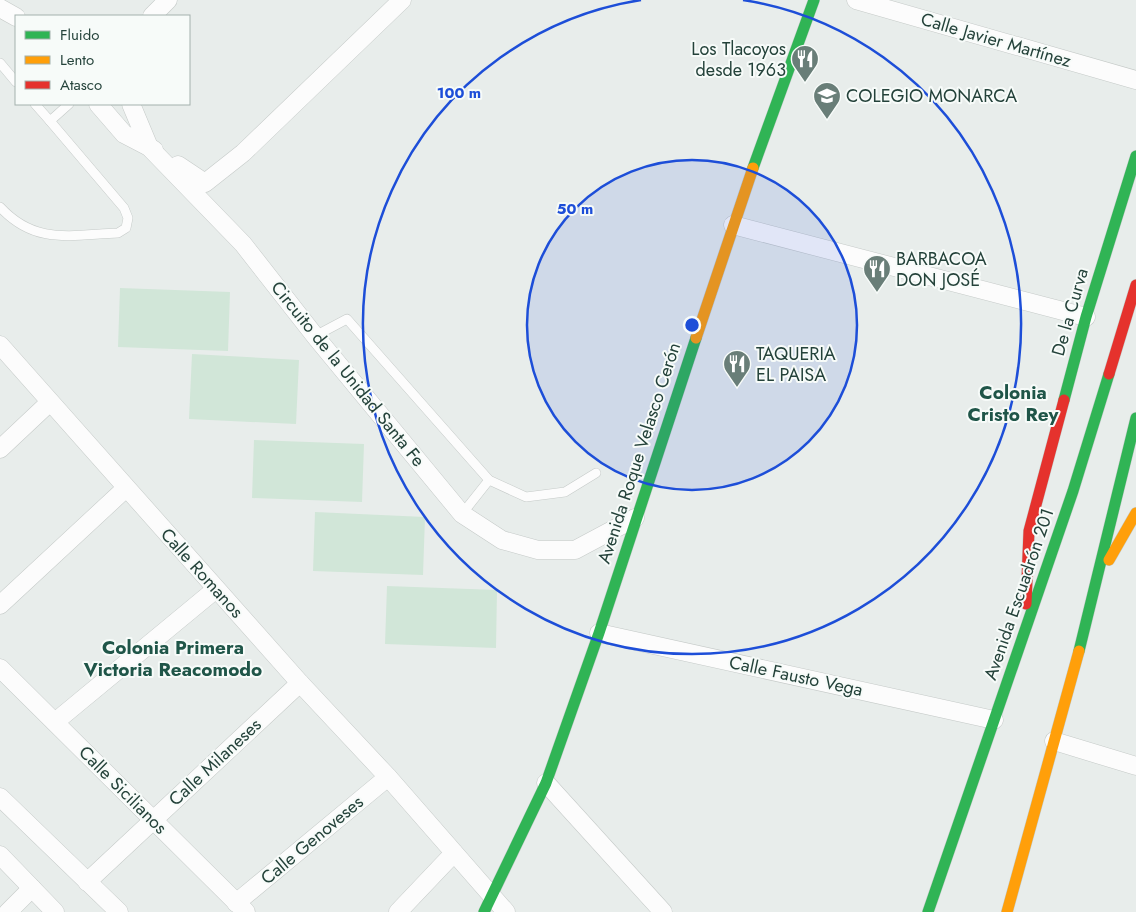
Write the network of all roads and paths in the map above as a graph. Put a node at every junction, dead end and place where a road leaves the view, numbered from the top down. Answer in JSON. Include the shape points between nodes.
{"nodes":[{"id":1,"x":168,"y":0,"type":"edge"},
{"id":2,"x":402,"y":0,"type":"edge"},
{"id":3,"x":814,"y":0,"type":"edge"},
{"id":4,"x":856,"y":0,"type":"edge"},
{"id":5,"x":0,"y":8,"type":"edge"},
{"id":6,"x":153,"y":15,"type":"edge"},
{"id":7,"x":15,"y":16,"type":"edge"},
{"id":8,"x":0,"y":63,"type":"edge"},
{"id":9,"x":1136,"y":80,"type":"edge"},
{"id":10,"x":15,"y":81,"type":"edge"},
{"id":11,"x":36,"y":105,"type":"edge"},
{"id":12,"x":68,"y":105,"type":"edge"},
{"id":13,"x":99,"y":105,"type":"edge"},
{"id":14,"x":131,"y":105,"type":"edge"},
{"id":15,"x":50,"y":121,"type":"junction"},
{"id":16,"x":150,"y":147,"type":"junction"},
{"id":17,"x":1136,"y":156,"type":"edge"},
{"id":18,"x":0,"y":207,"type":"edge"},
{"id":19,"x":733,"y":225,"type":"junction"},
{"id":20,"x":1136,"y":285,"type":"edge"},
{"id":21,"x":1086,"y":317,"type":"junction"},
{"id":22,"x":315,"y":336,"type":"junction"},
{"id":23,"x":0,"y":345,"type":"edge"},
{"id":24,"x":50,"y":402,"type":"junction"},
{"id":25,"x":1136,"y":418,"type":"edge"},
{"id":26,"x":0,"y":449,"type":"edge"},
{"id":27,"x":596,"y":473,"type":"dead end"},
{"id":28,"x":490,"y":480,"type":"junction"},
{"id":29,"x":126,"y":488,"type":"junction"},
{"id":30,"x":1136,"y":513,"type":"edge"},
{"id":31,"x":462,"y":514,"type":"junction"},
{"id":32,"x":635,"y":518,"type":"junction"},
{"id":33,"x":1098,"y":579,"type":"junction"},
{"id":34,"x":216,"y":590,"type":"junction"},
{"id":35,"x":0,"y":605,"type":"edge"},
{"id":36,"x":1025,"y":628,"type":"junction"},
{"id":37,"x":599,"y":633,"type":"junction"},
{"id":38,"x":0,"y":668,"type":"edge"},
{"id":39,"x":300,"y":683,"type":"junction"},
{"id":40,"x":994,"y":720,"type":"junction"},
{"id":41,"x":55,"y":722,"type":"junction"},
{"id":42,"x":1054,"y":741,"type":"junction"},
{"id":43,"x":1136,"y":766,"type":"edge"},
{"id":44,"x":388,"y":776,"type":"junction"},
{"id":45,"x":546,"y":783,"type":"junction"},
{"id":46,"x":0,"y":797,"type":"edge"},
{"id":47,"x":152,"y":819,"type":"junction"},
{"id":48,"x":454,"y":853,"type":"junction"},
{"id":49,"x":0,"y":855,"type":"edge"},
{"id":50,"x":87,"y":882,"type":"junction"},
{"id":51,"x":32,"y":888,"type":"junction"},
{"id":52,"x":492,"y":896,"type":"junction"},
{"id":53,"x":241,"y":907,"type":"edge"},
{"id":54,"x":8,"y":912,"type":"edge"},
{"id":55,"x":55,"y":912,"type":"edge"},
{"id":56,"x":119,"y":912,"type":"edge"},
{"id":57,"x":398,"y":912,"type":"edge"},
{"id":58,"x":484,"y":912,"type":"edge"},
{"id":59,"x":506,"y":912,"type":"edge"},
{"id":60,"x":663,"y":912,"type":"edge"},
{"id":61,"x":928,"y":912,"type":"edge"},
{"id":62,"x":1007,"y":912,"type":"edge"}],
"edges":[{"from":1,"to":6,"type":"street"},
{"from":2,"to":16,"type":"street","via":[[243,153],[206,183]]},
{"from":3,"to":19,"type":"street","name":"Avenida Roque Velasco Cerón"},
{"from":4,"to":9,"type":"street","name":"Calle Javier Martínez"},
{"from":5,"to":7,"type":"street"},
{"from":8,"to":10,"type":"lane"},
{"from":11,"to":15,"type":"lane"},
{"from":12,"to":15,"type":"lane"},
{"from":13,"to":16,"type":"street","name":"Circuito de la Unidad Santa Fe","via":[[124,134]]},
{"from":14,"to":16,"type":"street"},
{"from":15,"to":18,"type":"lane","via":[[124,208],[128,218],[126,228],[118,233],[41,234],[12,221]]},
{"from":16,"to":22,"type":"street","name":"Circuito de la Unidad Santa Fe","via":[[242,244]]},
{"from":17,"to":21,"type":"street","name":"De la Curva"},
{"from":19,"to":21,"type":"street"},
{"from":19,"to":32,"type":"street","name":"Avenida Roque Velasco Cerón"},
{"from":20,"to":36,"type":"street","name":"Avenida Escuadrón 201","via":[[1073,491]]},
{"from":21,"to":36,"type":"street","name":"De la Curva","via":[[1029,531]]},
{"from":22,"to":28,"type":"lane","via":[[347,319]]},
{"from":22,"to":31,"type":"street","name":"Circuito de la Unidad Santa Fe"},
{"from":23,"to":24,"type":"street","name":"Calle Romanos"},
{"from":24,"to":26,"type":"street"},
{"from":24,"to":29,"type":"street","name":"Calle Romanos"},
{"from":25,"to":33,"type":"street"},
{"from":27,"to":28,"type":"lane","via":[[565,492],[526,497]]},
{"from":28,"to":31,"type":"lane"},
{"from":29,"to":34,"type":"street","name":"Calle Romanos"},
{"from":29,"to":35,"type":"street"},
{"from":30,"to":33,"type":"street"},
{"from":31,"to":32,"type":"street","name":"Circuito de la Unidad Santa Fe","via":[[502,540],[538,550],[575,550]]},
{"from":32,"to":37,"type":"street","name":"Avenida Roque Velasco Cerón"},
{"from":33,"to":42,"type":"street"},
{"from":34,"to":39,"type":"street","name":"Calle Romanos"},
{"from":34,"to":41,"type":"street"},
{"from":36,"to":40,"type":"street","name":"Avenida Escuadrón 201"},
{"from":37,"to":40,"type":"street","name":"Calle Fausto Vega"},
{"from":37,"to":45,"type":"street","name":"Avenida Roque Velasco Cerón"},
{"from":38,"to":41,"type":"street","name":"Calle Sicilianos"},
{"from":39,"to":44,"type":"street","name":"Calle Romanos"},
{"from":39,"to":47,"type":"street","name":"Calle Milaneses"},
{"from":40,"to":61,"type":"street","name":"Avenida Escuadrón 201"},
{"from":41,"to":47,"type":"street","name":"Calle Sicilianos"},
{"from":42,"to":43,"type":"street"},
{"from":42,"to":62,"type":"street"},
{"from":44,"to":48,"type":"street","name":"Calle Romanos"},
{"from":44,"to":53,"type":"street","name":"Calle Genoveses"},
{"from":45,"to":52,"type":"street","name":"Avenida Roque Velasco Cerón"},
{"from":45,"to":60,"type":"street"},
{"from":46,"to":50,"type":"street"},
{"from":47,"to":50,"type":"street","name":"Calle Milaneses"},
{"from":47,"to":53,"type":"street","name":"Calle Sicilianos"},
{"from":48,"to":52,"type":"street","name":"Calle Romanos"},
{"from":48,"to":57,"type":"street"},
{"from":49,"to":51,"type":"street"},
{"from":50,"to":56,"type":"street"},
{"from":51,"to":54,"type":"street"},
{"from":51,"to":55,"type":"street"},
{"from":52,"to":58,"type":"street","name":"Avenida Roque Velasco Cerón"},
{"from":52,"to":59,"type":"street","name":"Calle Romanos"}]}
